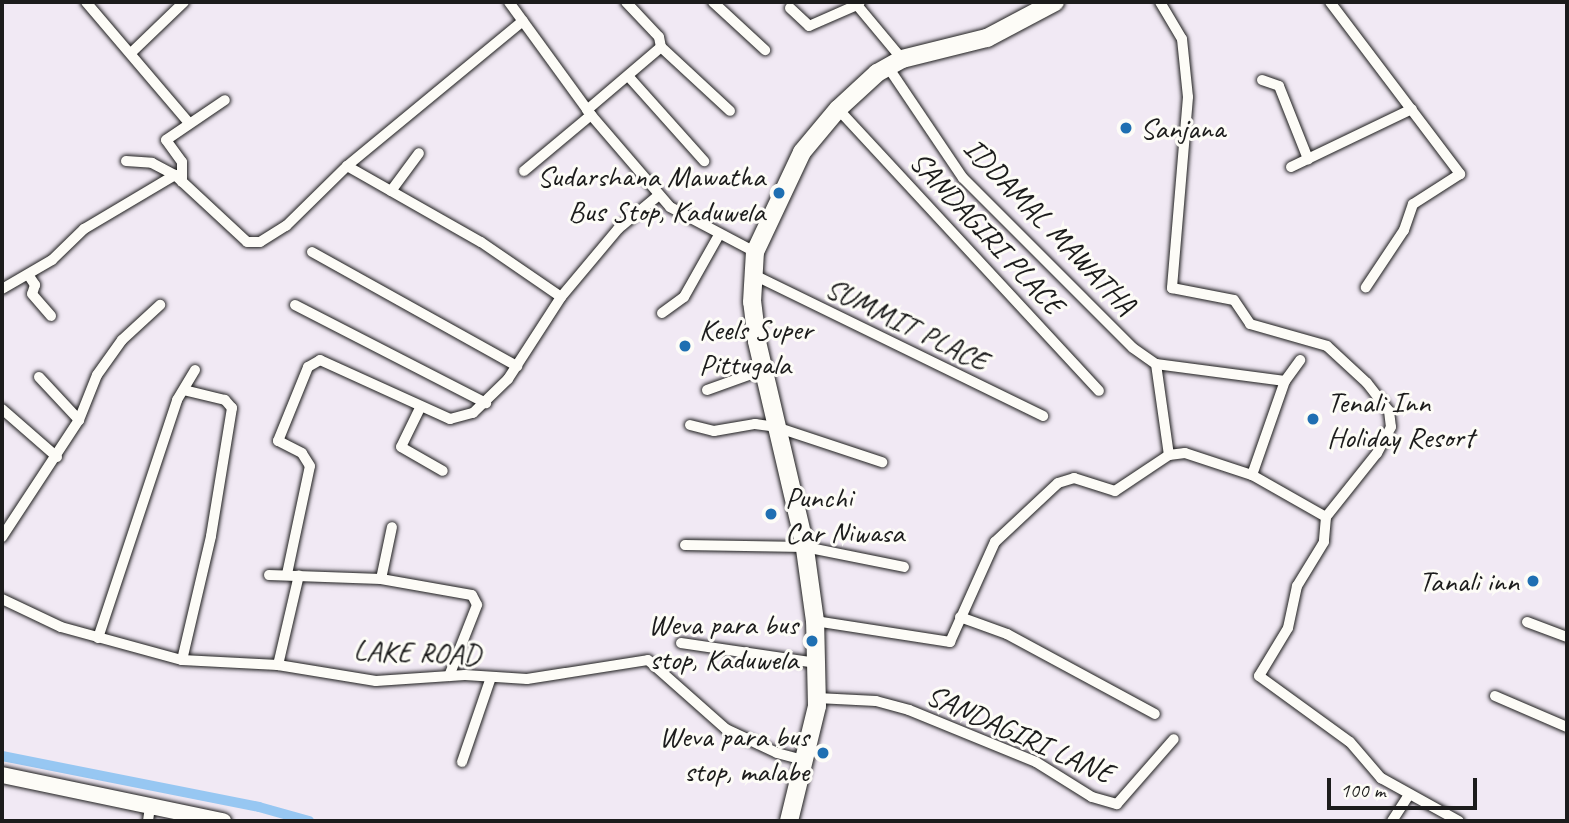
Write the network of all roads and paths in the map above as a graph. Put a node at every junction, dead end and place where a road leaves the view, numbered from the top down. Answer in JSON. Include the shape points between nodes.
{"nodes":[{"id":1,"x":86,"y":2,"type":"edge"},
{"id":2,"x":184,"y":2,"type":"edge"},
{"id":3,"x":509,"y":2,"type":"edge"},
{"id":4,"x":626,"y":2,"type":"edge"},
{"id":5,"x":713,"y":2,"type":"edge"},
{"id":6,"x":1055,"y":2,"type":"edge"},
{"id":7,"x":1160,"y":2,"type":"edge"},
{"id":8,"x":1330,"y":2,"type":"edge"},
{"id":9,"x":858,"y":4,"type":"edge"},
{"id":10,"x":790,"y":8,"type":"dead end"},
{"id":11,"x":523,"y":21,"type":"junction"},
{"id":12,"x":661,"y":47,"type":"junction"},
{"id":13,"x":765,"y":50,"type":"dead end"},
{"id":14,"x":132,"y":52,"type":"junction"},
{"id":15,"x":895,"y":63,"type":"junction"},
{"id":16,"x":629,"y":77,"type":"junction"},
{"id":17,"x":1262,"y":80,"type":"dead end"},
{"id":18,"x":225,"y":100,"type":"dead end"},
{"id":19,"x":838,"y":109,"type":"junction"},
{"id":20,"x":1412,"y":109,"type":"junction"},
{"id":21,"x":730,"y":111,"type":"dead end"},
{"id":22,"x":589,"y":113,"type":"junction"},
{"id":23,"x":188,"y":122,"type":"junction"},
{"id":24,"x":419,"y":153,"type":"dead end"},
{"id":25,"x":1308,"y":159,"type":"junction"},
{"id":26,"x":126,"y":161,"type":"dead end"},
{"id":27,"x":704,"y":161,"type":"dead end"},
{"id":28,"x":347,"y":166,"type":"junction"},
{"id":29,"x":1291,"y":167,"type":"dead end"},
{"id":30,"x":524,"y":171,"type":"dead end"},
{"id":31,"x":178,"y":178,"type":"junction"},
{"id":32,"x":391,"y":191,"type":"junction"},
{"id":33,"x":659,"y":195,"type":"junction"},
{"id":34,"x":719,"y":235,"type":"junction"},
{"id":35,"x":313,"y":252,"type":"dead end"},
{"id":36,"x":755,"y":252,"type":"junction"},
{"id":37,"x":752,"y":274,"type":"junction"},
{"id":38,"x":29,"y":276,"type":"junction"},
{"id":39,"x":1366,"y":287,"type":"dead end"},
{"id":40,"x":2,"y":289,"type":"edge"},
{"id":41,"x":561,"y":297,"type":"junction"},
{"id":42,"x":160,"y":305,"type":"dead end"},
{"id":43,"x":295,"y":305,"type":"dead end"},
{"id":44,"x":662,"y":313,"type":"dead end"},
{"id":45,"x":51,"y":316,"type":"dead end"},
{"id":46,"x":1300,"y":360,"type":"dead end"},
{"id":47,"x":1156,"y":364,"type":"junction"},
{"id":48,"x":517,"y":366,"type":"junction"},
{"id":49,"x":195,"y":370,"type":"dead end"},
{"id":50,"x":763,"y":370,"type":"junction"},
{"id":51,"x":39,"y":377,"type":"dead end"},
{"id":52,"x":1285,"y":381,"type":"junction"},
{"id":53,"x":184,"y":390,"type":"junction"},
{"id":54,"x":707,"y":390,"type":"dead end"},
{"id":55,"x":1099,"y":391,"type":"dead end"},
{"id":56,"x":486,"y":403,"type":"junction"},
{"id":57,"x":420,"y":408,"type":"junction"},
{"id":58,"x":2,"y":409,"type":"edge"},
{"id":59,"x":1042,"y":416,"type":"dead end"},
{"id":60,"x":79,"y":420,"type":"junction"},
{"id":61,"x":690,"y":425,"type":"dead end"},
{"id":62,"x":776,"y":427,"type":"junction"},
{"id":63,"x":1169,"y":455,"type":"junction"},
{"id":64,"x":57,"y":457,"type":"junction"},
{"id":65,"x":882,"y":462,"type":"dead end"},
{"id":66,"x":443,"y":471,"type":"dead end"},
{"id":67,"x":1252,"y":475,"type":"junction"},
{"id":68,"x":1326,"y":517,"type":"junction"},
{"id":69,"x":392,"y":527,"type":"dead end"},
{"id":70,"x":2,"y":537,"type":"edge"},
{"id":71,"x":685,"y":545,"type":"dead end"},
{"id":72,"x":805,"y":547,"type":"junction"},
{"id":73,"x":904,"y":567,"type":"dead end"},
{"id":74,"x":287,"y":574,"type":"junction"},
{"id":75,"x":269,"y":575,"type":"dead end"},
{"id":76,"x":299,"y":575,"type":"junction"},
{"id":77,"x":381,"y":579,"type":"junction"},
{"id":78,"x":2,"y":599,"type":"edge"},
{"id":79,"x":960,"y":617,"type":"junction"},
{"id":80,"x":815,"y":621,"type":"junction"},
{"id":81,"x":1527,"y":622,"type":"dead end"},
{"id":82,"x":1567,"y":637,"type":"edge"},
{"id":83,"x":98,"y":638,"type":"junction"},
{"id":84,"x":681,"y":643,"type":"dead end"},
{"id":85,"x":182,"y":660,"type":"junction"},
{"id":86,"x":817,"y":663,"type":"junction"},
{"id":87,"x":278,"y":665,"type":"junction"},
{"id":88,"x":449,"y":676,"type":"junction"},
{"id":89,"x":490,"y":680,"type":"junction"},
{"id":90,"x":1495,"y":696,"type":"dead end"},
{"id":91,"x":817,"y":698,"type":"junction"},
{"id":92,"x":1155,"y":713,"type":"dead end"},
{"id":93,"x":1567,"y":727,"type":"edge"},
{"id":94,"x":1174,"y":739,"type":"dead end"},
{"id":95,"x":807,"y":761,"type":"junction"},
{"id":96,"x":462,"y":762,"type":"dead end"},
{"id":97,"x":2,"y":775,"type":"edge"},
{"id":98,"x":1408,"y":796,"type":"junction"},
{"id":99,"x":149,"y":813,"type":"edge"},
{"id":100,"x":223,"y":821,"type":"edge"},
{"id":101,"x":789,"y":821,"type":"edge"},
{"id":102,"x":1392,"y":821,"type":"edge"},
{"id":103,"x":1459,"y":821,"type":"edge"}],
"edges":[{"from":1,"to":14,"type":"street"},
{"from":2,"to":14,"type":"street"},
{"from":3,"to":11,"type":"street"},
{"from":4,"to":12,"type":"street","via":[[659,37]]},
{"from":5,"to":13,"type":"street"},
{"from":6,"to":15,"type":"main road","via":[[986,38]]},
{"from":7,"to":68,"type":"street","via":[[1182,39],[1188,97],[1172,288],[1234,300],[1250,324],[1327,346],[1389,411],[1391,427],[1377,453]]},
{"from":8,"to":20,"type":"street"},
{"from":9,"to":10,"type":"street","via":[[809,26]]},
{"from":9,"to":15,"type":"street","name":"IDDAMAL MAWATHA"},
{"from":11,"to":22,"type":"street"},
{"from":11,"to":28,"type":"street"},
{"from":12,"to":16,"type":"street"},
{"from":12,"to":21,"type":"street"},
{"from":14,"to":23,"type":"street"},
{"from":15,"to":19,"type":"main road"},
{"from":15,"to":47,"type":"street","name":"IDDAMAL MAWATHA","via":[[963,178],[1133,348]]},
{"from":16,"to":22,"type":"street"},
{"from":16,"to":27,"type":"street"},
{"from":17,"to":25,"type":"street","via":[[1279,86]]},
{"from":18,"to":23,"type":"street"},
{"from":19,"to":36,"type":"main road","via":[[787,179]]},
{"from":19,"to":55,"type":"street","name":"SANDAGIRI PLACE"},
{"from":20,"to":25,"type":"street"},
{"from":20,"to":39,"type":"street","via":[[1460,174],[1413,204],[1404,230]]},
{"from":22,"to":30,"type":"street"},
{"from":22,"to":33,"type":"street"},
{"from":23,"to":31,"type":"street","via":[[166,140],[183,162]]},
{"from":24,"to":32,"type":"street"},
{"from":25,"to":29,"type":"street"},
{"from":26,"to":31,"type":"street","via":[[152,163]]},
{"from":28,"to":31,"type":"street","via":[[286,226],[260,242],[247,242]]},
{"from":28,"to":32,"type":"street"},
{"from":31,"to":38,"type":"street","via":[[84,229]]},
{"from":32,"to":41,"type":"street","via":[[481,242]]},
{"from":33,"to":34,"type":"street","via":[[685,218]]},
{"from":33,"to":41,"type":"street","via":[[618,229]]},
{"from":34,"to":36,"type":"street"},
{"from":34,"to":44,"type":"street","via":[[684,297]]},
{"from":35,"to":48,"type":"street"},
{"from":36,"to":37,"type":"main road"},
{"from":37,"to":50,"type":"main road"},
{"from":37,"to":59,"type":"street","name":"SUMMIT PLACE"},
{"from":38,"to":40,"type":"street"},
{"from":38,"to":45,"type":"street","via":[[35,285],[32,294]]},
{"from":41,"to":48,"type":"street"},
{"from":42,"to":60,"type":"street","via":[[115,349],[97,376]]},
{"from":43,"to":56,"type":"street"},
{"from":46,"to":52,"type":"street"},
{"from":47,"to":52,"type":"street"},
{"from":47,"to":63,"type":"street"},
{"from":48,"to":56,"type":"street"},
{"from":49,"to":53,"type":"street"},
{"from":50,"to":54,"type":"street"},
{"from":50,"to":62,"type":"main road"},
{"from":51,"to":60,"type":"street"},
{"from":52,"to":67,"type":"street"},
{"from":53,"to":83,"type":"street"},
{"from":53,"to":85,"type":"street","via":[[225,400],[232,408],[211,536]]},
{"from":56,"to":57,"type":"street","via":[[473,413],[450,419]]},
{"from":57,"to":66,"type":"street","via":[[401,447]]},
{"from":57,"to":74,"type":"street","via":[[320,360],[308,366],[278,441],[302,453],[310,466]]},
{"from":58,"to":64,"type":"street"},
{"from":60,"to":64,"type":"street"},
{"from":61,"to":62,"type":"street","via":[[714,431],[755,424]]},
{"from":62,"to":65,"type":"street"},
{"from":62,"to":72,"type":"main road"},
{"from":63,"to":67,"type":"street","via":[[1185,453]]},
{"from":63,"to":79,"type":"street","via":[[1115,491],[1074,478],[1058,483],[995,542]]},
{"from":64,"to":70,"type":"street"},
{"from":67,"to":68,"type":"street"},
{"from":68,"to":98,"type":"street","via":[[1324,542],[1297,586],[1288,628],[1259,676],[1350,742],[1381,778]]},
{"from":69,"to":77,"type":"street"},
{"from":71,"to":72,"type":"street"},
{"from":72,"to":73,"type":"street"},
{"from":72,"to":80,"type":"main road"},
{"from":74,"to":75,"type":"street"},
{"from":74,"to":76,"type":"street"},
{"from":76,"to":77,"type":"street"},
{"from":76,"to":87,"type":"street"},
{"from":77,"to":88,"type":"street","via":[[472,595],[476,600]]},
{"from":78,"to":83,"type":"street","name":"LAKE ROAD","via":[[61,627]]},
{"from":79,"to":80,"type":"street","via":[[950,642]]},
{"from":79,"to":92,"type":"street","via":[[1007,634]]},
{"from":80,"to":86,"type":"main road"},
{"from":81,"to":82,"type":"street"},
{"from":83,"to":85,"type":"street","name":"LAKE ROAD"},
{"from":84,"to":86,"type":"street"},
{"from":85,"to":87,"type":"street","name":"LAKE ROAD"},
{"from":86,"to":91,"type":"main road"},
{"from":87,"to":88,"type":"street","name":"LAKE ROAD","via":[[376,681]]},
{"from":88,"to":89,"type":"street","name":"LAKE ROAD"},
{"from":89,"to":95,"type":"street","name":"LAKE ROAD","via":[[527,679],[648,660],[726,729],[777,753]]},
{"from":89,"to":96,"type":"street"},
{"from":90,"to":93,"type":"street"},
{"from":91,"to":94,"type":"street","name":"SANDAGIRI LANE","via":[[876,701],[909,710],[1036,762],[1092,797],[1117,804]]},
{"from":91,"to":95,"type":"main road"},
{"from":95,"to":101,"type":"main road"},
{"from":97,"to":99,"type":"main road"},
{"from":98,"to":102,"type":"street"},
{"from":98,"to":103,"type":"street"},
{"from":99,"to":100,"type":"main road"}]}
